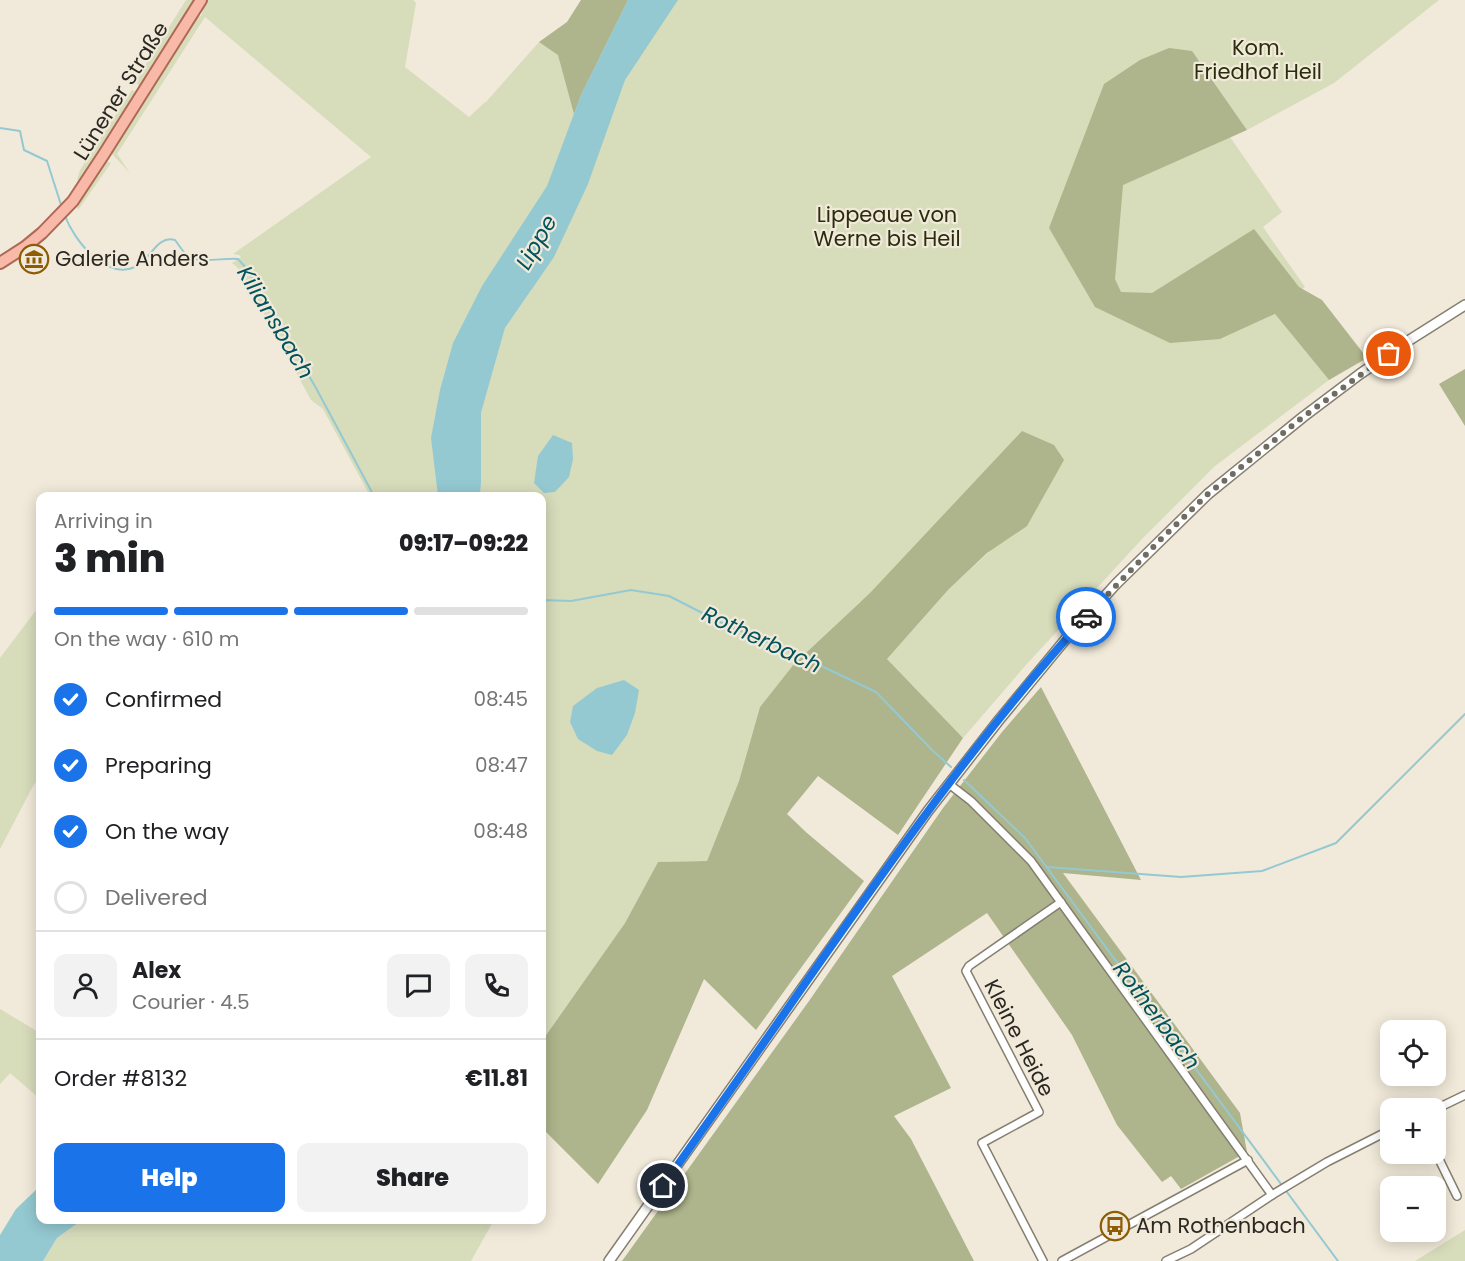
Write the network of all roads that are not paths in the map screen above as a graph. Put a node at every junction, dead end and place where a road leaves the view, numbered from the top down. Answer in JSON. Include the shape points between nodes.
{"nodes":[{"id":1,"x":201,"y":0,"type":"edge"},
{"id":2,"x":0,"y":263,"type":"edge"},
{"id":3,"x":1465,"y":305,"type":"edge"},
{"id":4,"x":949,"y":784,"type":"junction"},
{"id":5,"x":1061,"y":902,"type":"junction"},
{"id":6,"x":1465,"y":1095,"type":"edge"},
{"id":7,"x":1446,"y":1104,"type":"edge"},
{"id":8,"x":1380,"y":1135,"type":"edge"},
{"id":9,"x":1248,"y":1160,"type":"junction"},
{"id":10,"x":1441,"y":1164,"type":"edge"},
{"id":11,"x":1272,"y":1195,"type":"junction"},
{"id":12,"x":1457,"y":1196,"type":"dead end"},
{"id":13,"x":609,"y":1261,"type":"edge"},
{"id":14,"x":1043,"y":1261,"type":"edge"},
{"id":15,"x":1062,"y":1261,"type":"edge"},
{"id":16,"x":1166,"y":1261,"type":"edge"}],
"edges":[{"from":1,"to":2,"type":"main road","name":"Lünener Straße","via":[[73,201],[42,233]]},
{"from":3,"to":4,"type":"main road","via":[[1360,374],[1208,494],[1065,640]]},
{"from":4,"to":5,"type":"street","via":[[1020,849]]},
{"from":4,"to":13,"type":"main road"},
{"from":5,"to":9,"type":"street"},
{"from":5,"to":14,"type":"street","name":"Kleine Heide","via":[[966,971],[1039,1112],[981,1143]]},
{"from":6,"to":7,"type":"street"},
{"from":8,"to":11,"type":"street"},
{"from":9,"to":11,"type":"street"},
{"from":9,"to":15,"type":"street"},
{"from":10,"to":12,"type":"street"},
{"from":11,"to":16,"type":"street","via":[[1191,1249]]}]}
